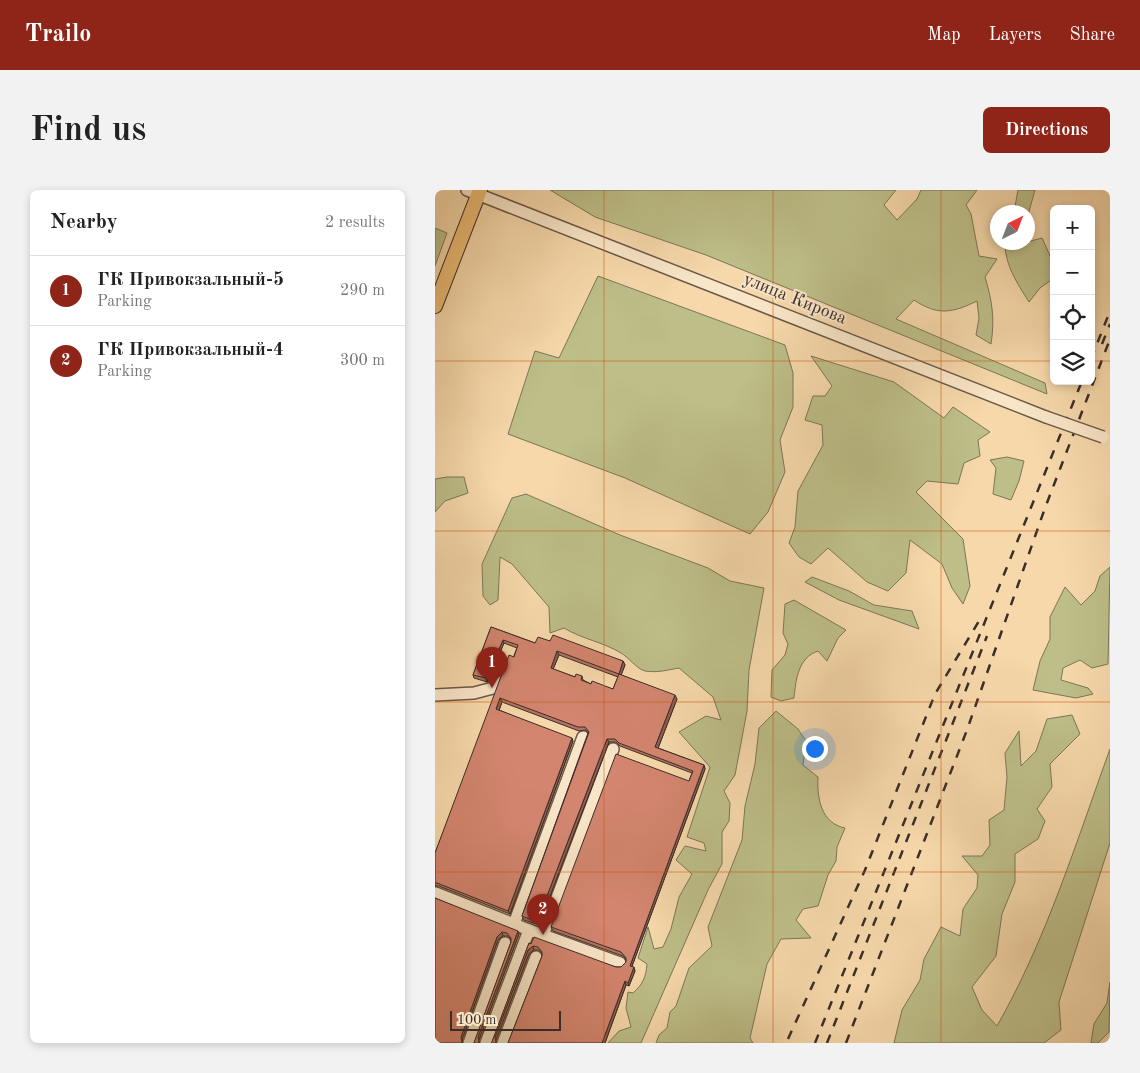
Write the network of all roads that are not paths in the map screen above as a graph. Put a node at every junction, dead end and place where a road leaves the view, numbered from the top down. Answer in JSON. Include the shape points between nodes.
{"nodes":[{"id":1,"x":475,"y":192,"type":"edge"},
{"id":2,"x":435,"y":306,"type":"edge"},
{"id":3,"x":1106,"y":439,"type":"edge"},
{"id":4,"x":499,"y":672,"type":"dead end"},
{"id":5,"x":435,"y":695,"type":"edge"},
{"id":6,"x":583,"y":737,"type":"dead end"},
{"id":7,"x":613,"y":749,"type":"dead end"},
{"id":8,"x":436,"y":893,"type":"edge"},
{"id":9,"x":513,"y":924,"type":"junction"},
{"id":10,"x":529,"y":930,"type":"junction"},
{"id":11,"x":543,"y":935,"type":"junction"},
{"id":12,"x":505,"y":944,"type":"dead end"},
{"id":13,"x":536,"y":956,"type":"dead end"},
{"id":14,"x":620,"y":963,"type":"dead end"},
{"id":15,"x":469,"y":1043,"type":"edge"},
{"id":16,"x":486,"y":1043,"type":"edge"},
{"id":17,"x":503,"y":1043,"type":"edge"}],
"edges":[{"from":1,"to":2,"type":"main road"},
{"from":1,"to":3,"type":"street","name":"улица Кирова","bridge":true},
{"from":4,"to":5,"type":"street","via":[[493,688],[474,693]]},
{"from":6,"to":9,"type":"street"},
{"from":7,"to":11,"type":"street"},
{"from":8,"to":9,"type":"street"},
{"from":9,"to":10,"type":"street"},
{"from":10,"to":11,"type":"street"},
{"from":10,"to":16,"type":"street"},
{"from":11,"to":14,"type":"street"},
{"from":12,"to":15,"type":"street"},
{"from":13,"to":17,"type":"street"}]}
